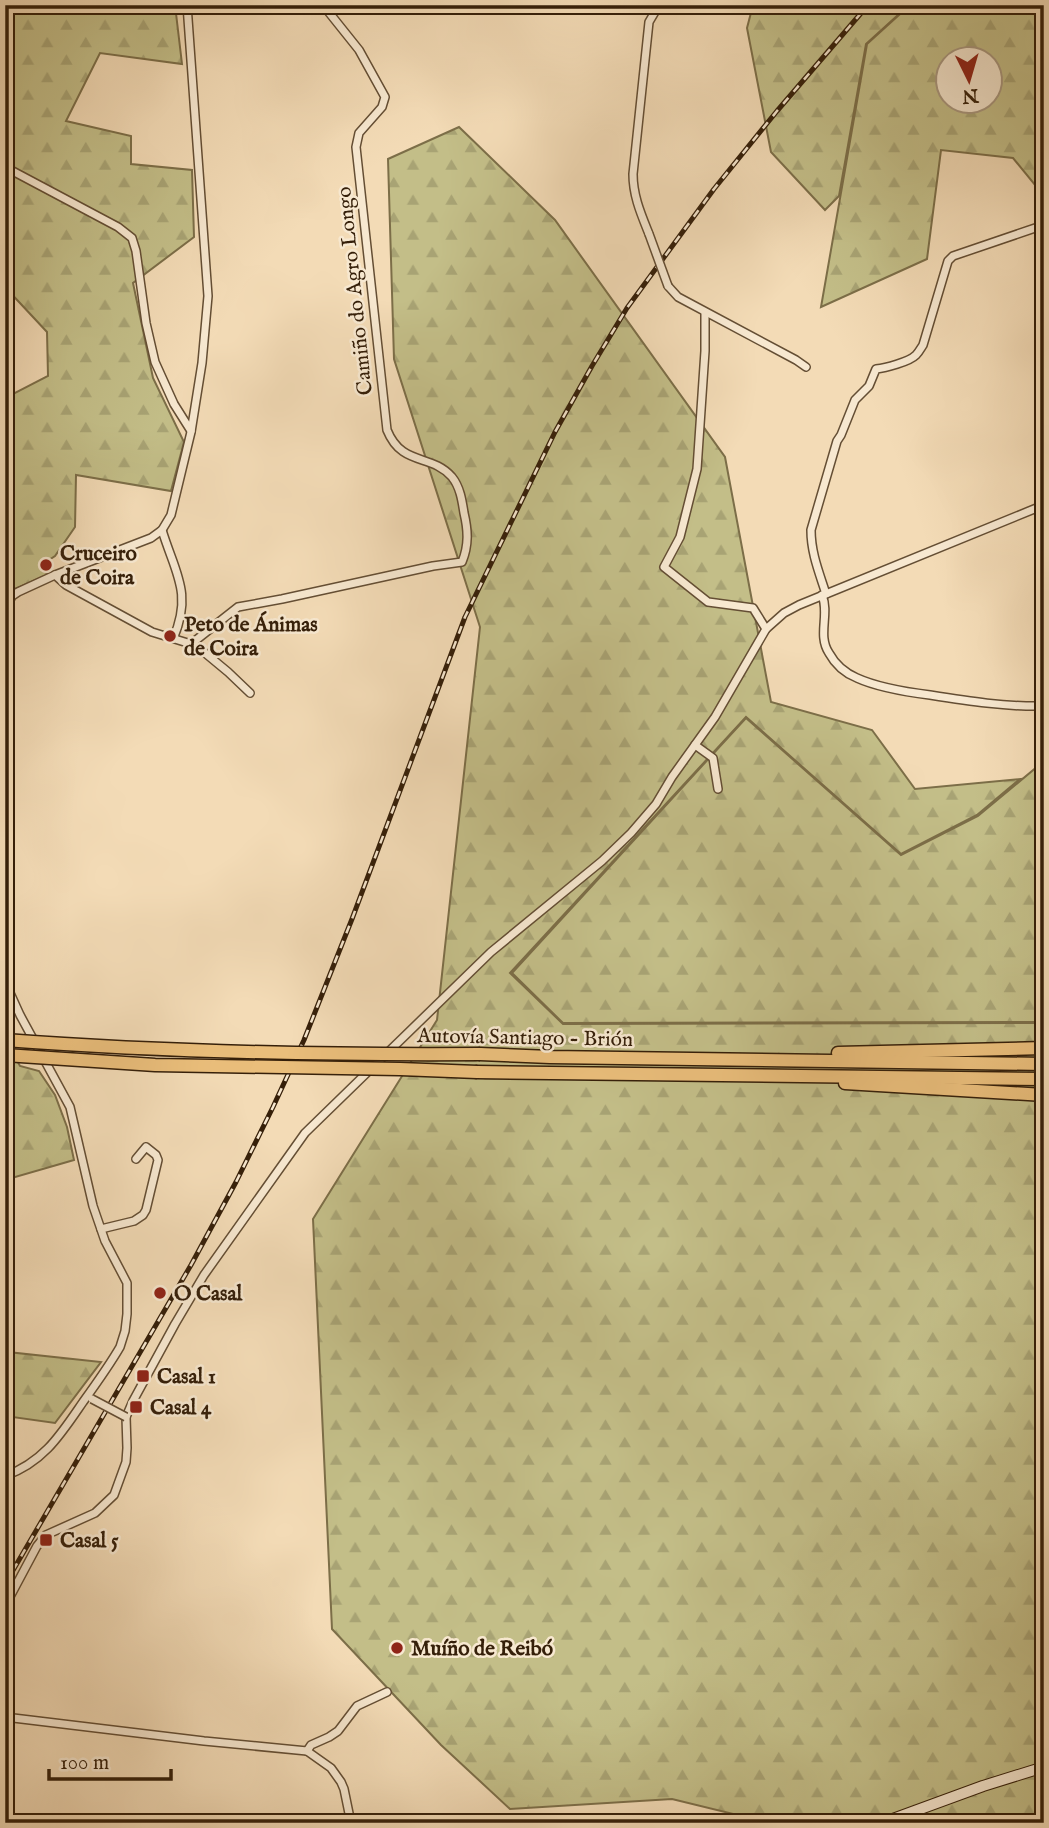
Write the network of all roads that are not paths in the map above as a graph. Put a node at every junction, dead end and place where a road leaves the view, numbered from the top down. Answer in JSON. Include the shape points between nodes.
{"nodes":[{"id":1,"x":187,"y":5,"type":"edge"},
{"id":2,"x":323,"y":5,"type":"edge"},
{"id":3,"x":659,"y":5,"type":"edge"},
{"id":4,"x":5,"y":167,"type":"edge"},
{"id":5,"x":1044,"y":225,"type":"edge"},
{"id":6,"x":705,"y":313,"type":"junction"},
{"id":7,"x":806,"y":367,"type":"dead end"},
{"id":8,"x":191,"y":432,"type":"junction"},
{"id":9,"x":1044,"y":505,"type":"edge"},
{"id":10,"x":162,"y":530,"type":"junction"},
{"id":11,"x":55,"y":575,"type":"junction"},
{"id":12,"x":824,"y":595,"type":"junction"},
{"id":13,"x":5,"y":616,"type":"edge"},
{"id":14,"x":766,"y":629,"type":"junction"},
{"id":15,"x":173,"y":639,"type":"junction"},
{"id":16,"x":193,"y":643,"type":"junction"},
{"id":17,"x":250,"y":693,"type":"dead end"},
{"id":18,"x":1044,"y":706,"type":"edge"},
{"id":19,"x":695,"y":746,"type":"junction"},
{"id":20,"x":718,"y":789,"type":"dead end"},
{"id":21,"x":5,"y":982,"type":"edge"},
{"id":22,"x":8,"y":999,"type":"edge"},
{"id":23,"x":5,"y":1040,"type":"edge"},
{"id":24,"x":1044,"y":1048,"type":"edge"},
{"id":25,"x":5,"y":1055,"type":"edge"},
{"id":26,"x":796,"y":1061,"type":"junction"},
{"id":27,"x":1044,"y":1064,"type":"edge"},
{"id":28,"x":814,"y":1076,"type":"junction"},
{"id":29,"x":1044,"y":1079,"type":"edge"},
{"id":30,"x":1044,"y":1095,"type":"edge"},
{"id":31,"x":136,"y":1158,"type":"dead end"},
{"id":32,"x":101,"y":1228,"type":"junction"},
{"id":33,"x":90,"y":1397,"type":"junction"},
{"id":34,"x":126,"y":1417,"type":"junction"},
{"id":35,"x":5,"y":1476,"type":"edge"},
{"id":36,"x":5,"y":1606,"type":"edge"},
{"id":37,"x":387,"y":1692,"type":"dead end"},
{"id":38,"x":5,"y":1717,"type":"edge"},
{"id":39,"x":307,"y":1751,"type":"junction"},
{"id":40,"x":1044,"y":1766,"type":"edge"},
{"id":41,"x":351,"y":1823,"type":"edge"},
{"id":42,"x":882,"y":1823,"type":"edge"}],
"edges":[{"from":1,"to":8,"type":"street","via":[[208,296]]},
{"from":2,"to":16,"type":"street","name":"Camiño do Agro Longo","via":[[359,50],[385,97],[359,133],[356,147],[387,430],[401,451],[444,470],[457,484],[468,539],[462,562],[238,607]]},
{"from":3,"to":6,"type":"street","bridge":true,"via":[[649,22],[633,174],[636,199],[668,286]]},
{"from":4,"to":8,"type":"street","via":[[132,238],[155,362]]},
{"from":5,"to":12,"type":"street","via":[[953,256],[923,345],[916,355],[876,369],[869,386],[855,400],[837,441],[811,530]]},
{"from":6,"to":7,"type":"street"},
{"from":6,"to":14,"type":"street","via":[[697,469],[680,537],[664,567],[708,602],[753,608]]},
{"from":8,"to":10,"type":"street","via":[[171,515]]},
{"from":9,"to":12,"type":"street"},
{"from":10,"to":11,"type":"street"},
{"from":10,"to":15,"type":"street","via":[[183,597]]},
{"from":11,"to":13,"type":"street","via":[[12,596]]},
{"from":11,"to":15,"type":"street","via":[[88,598]]},
{"from":12,"to":14,"type":"street","via":[[784,613]]},
{"from":12,"to":18,"type":"street","via":[[823,642],[841,668],[855,678],[964,701]]},
{"from":14,"to":19,"type":"street"},
{"from":15,"to":16,"type":"street"},
{"from":16,"to":17,"type":"street"},
{"from":19,"to":20,"type":"street","via":[[713,758]]},
{"from":19,"to":34,"type":"street","via":[[631,833],[491,952],[305,1133],[204,1275]]},
{"from":21,"to":22,"type":"street"},
{"from":22,"to":32,"type":"street","via":[[70,1107]]},
{"from":23,"to":26,"type":"highway","name":"Autovía Santiago - Brión","bridge":true,"via":[[156,1050]]},
{"from":24,"to":26,"type":"highway","via":[[817,1054]]},
{"from":25,"to":28,"type":"highway","name":"Autovía Santiago - Brión","bridge":true,"via":[[155,1065]]},
{"from":26,"to":27,"type":"highway","name":"Autovía Santiago - Brión"},
{"from":28,"to":29,"type":"highway","name":"Autovía Santiago - Brión"},
{"from":28,"to":30,"type":"highway","via":[[852,1084]]},
{"from":31,"to":32,"type":"street","via":[[146,1147],[158,1160],[146,1210],[139,1219]]},
{"from":32,"to":33,"type":"street","via":[[127,1283],[127,1314],[120,1347]]},
{"from":33,"to":34,"type":"street","bridge":true},
{"from":33,"to":35,"type":"street","via":[[54,1443]]},
{"from":34,"to":36,"type":"street","via":[[126,1462],[114,1495],[95,1513],[46,1535]]},
{"from":37,"to":39,"type":"street","via":[[357,1706],[338,1731]]},
{"from":38,"to":39,"type":"street"},
{"from":39,"to":41,"type":"street","via":[[331,1768],[341,1782]]},
{"from":40,"to":42,"type":"street"}]}
